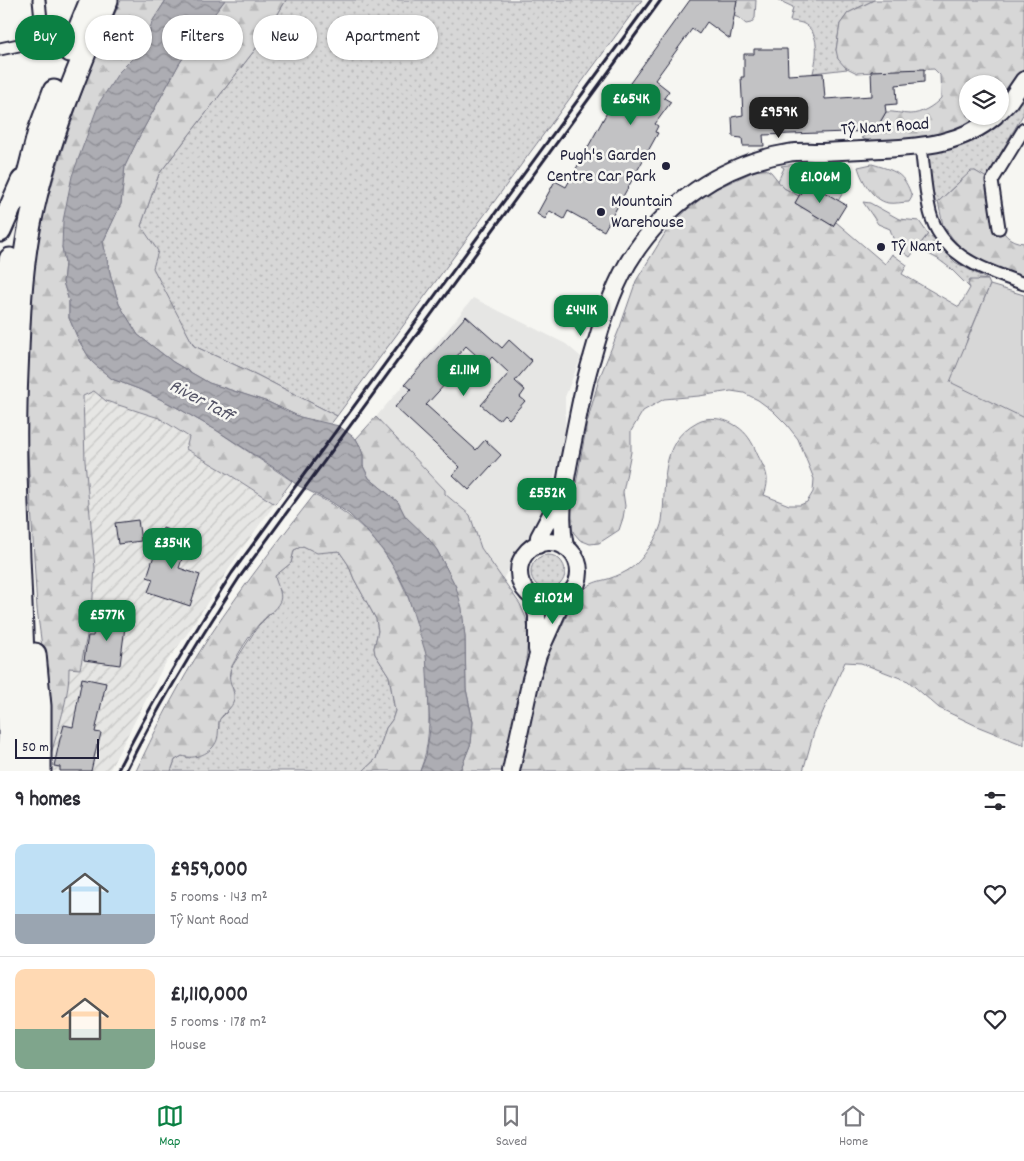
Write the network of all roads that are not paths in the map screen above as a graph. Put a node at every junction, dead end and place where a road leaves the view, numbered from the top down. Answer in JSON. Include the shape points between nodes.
{"nodes":[{"id":1,"x":39,"y":0,"type":"edge"},
{"id":2,"x":91,"y":0,"type":"edge"},
{"id":3,"x":107,"y":0,"type":"edge"},
{"id":4,"x":0,"y":48,"type":"edge"},
{"id":5,"x":1024,"y":80,"type":"edge"},
{"id":6,"x":1009,"y":102,"type":"edge"},
{"id":7,"x":984,"y":125,"type":"edge"},
{"id":8,"x":1024,"y":129,"type":"edge"},
{"id":9,"x":921,"y":147,"type":"junction"},
{"id":10,"x":30,"y":164,"type":"junction"},
{"id":11,"x":999,"y":228,"type":"dead end"},
{"id":12,"x":0,"y":231,"type":"edge"},
{"id":13,"x":1024,"y":284,"type":"edge"},
{"id":14,"x":564,"y":490,"type":"junction"},
{"id":15,"x":538,"y":545,"type":"junction"},
{"id":16,"x":565,"y":547,"type":"junction"},
{"id":17,"x":21,"y":586,"type":"junction"},
{"id":18,"x":533,"y":598,"type":"junction"},
{"id":19,"x":563,"y":599,"type":"junction"},
{"id":20,"x":538,"y":655,"type":"junction"},
{"id":21,"x":7,"y":771,"type":"edge"},
{"id":22,"x":23,"y":771,"type":"edge"},
{"id":23,"x":40,"y":771,"type":"edge"},
{"id":24,"x":511,"y":771,"type":"edge"}],
"edges":[{"from":1,"to":4,"type":"street","via":[[43,45]]},
{"from":2,"to":10,"type":"highway","via":[[39,132]]},
{"from":3,"to":17,"type":"highway","via":[[58,124],[28,234],[18,314],[15,405]]},
{"from":5,"to":6,"type":"main road"},
{"from":7,"to":9,"type":"main road","name":"Tŷ Nant Road","via":[[963,137]]},
{"from":8,"to":11,"type":"street","via":[[992,181]]},
{"from":9,"to":13,"type":"street","via":[[930,211],[947,245],[990,272]]},
{"from":9,"to":14,"type":"main road","name":"Tŷ Nant Road","via":[[789,152],[763,158],[710,181],[666,214],[646,236],[628,264],[600,328],[588,369]]},
{"from":10,"to":12,"type":"highway"},
{"from":10,"to":21,"type":"highway","via":[[8,272],[1,360]]},
{"from":14,"to":15,"type":"main road","name":"Tŷ Nant Road","via":[[539,537]]},
{"from":14,"to":16,"type":"main road","name":"Tŷ Nant Road","via":[[562,531]]},
{"from":15,"to":16,"type":"main road","via":[[556,543]]},
{"from":15,"to":18,"type":"main road","name":"Tŷ Nant Road","via":[[526,553],[519,573],[526,591]]},
{"from":16,"to":19,"type":"main road","name":"Tŷ Nant Road","via":[[578,563],[579,574],[577,584]]},
{"from":17,"to":22,"type":"highway"},
{"from":17,"to":23,"type":"highway","via":[[36,655]]},
{"from":18,"to":19,"type":"main road","via":[[548,602]]},
{"from":18,"to":20,"type":"main road","name":"Tŷ Nant Road"},
{"from":19,"to":20,"type":"main road","name":"Tŷ Nant Road"},
{"from":20,"to":24,"type":"main road","name":"Tŷ Nant Road"}]}
